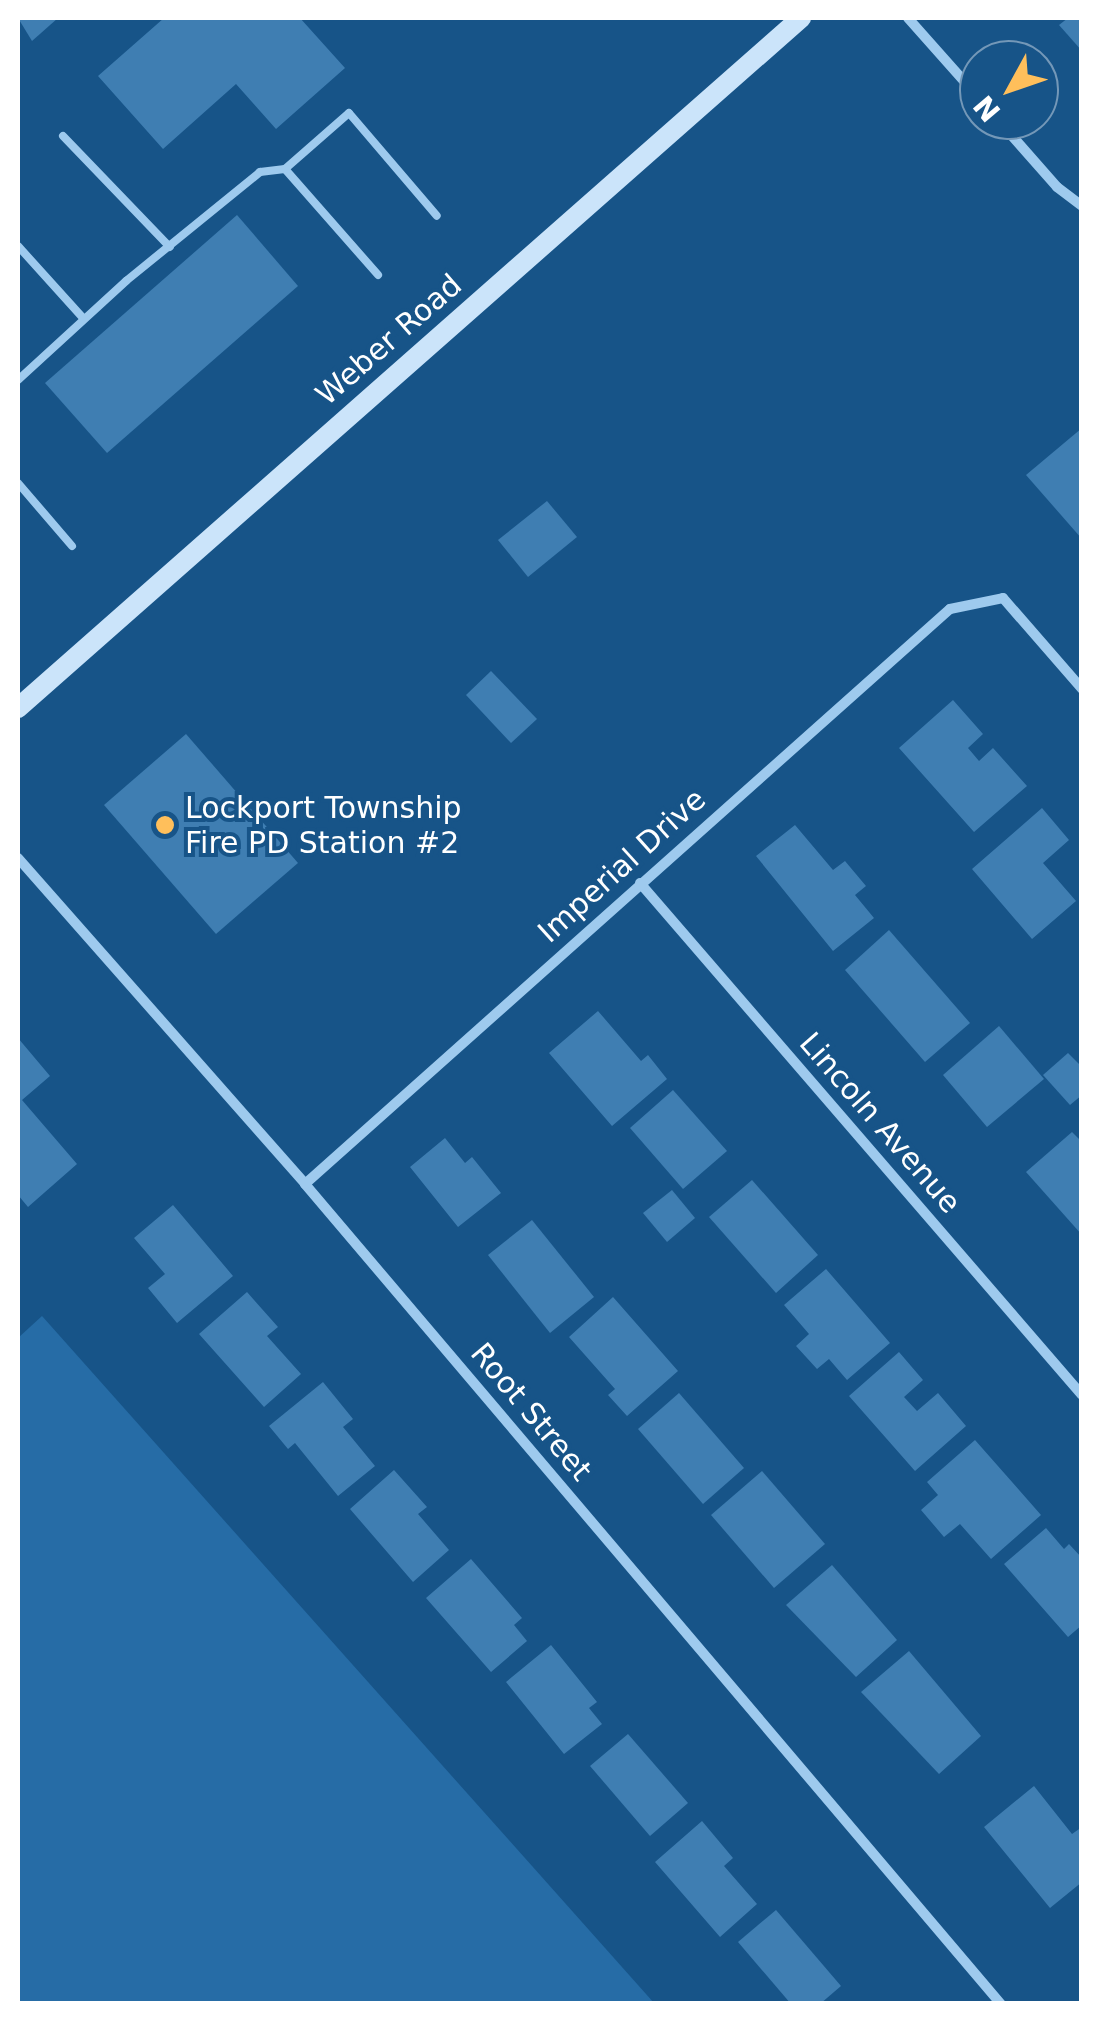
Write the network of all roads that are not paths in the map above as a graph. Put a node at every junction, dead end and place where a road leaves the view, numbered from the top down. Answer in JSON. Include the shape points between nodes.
{"nodes":[{"id":1,"x":908,"y":18,"type":"edge"},
{"id":2,"x":791,"y":21,"type":"edge"},
{"id":3,"x":959,"y":75,"type":"edge"},
{"id":4,"x":63,"y":136,"type":"dead end"},
{"id":5,"x":1016,"y":140,"type":"edge"},
{"id":6,"x":286,"y":169,"type":"junction"},
{"id":7,"x":1082,"y":206,"type":"edge"},
{"id":8,"x":437,"y":216,"type":"dead end"},
{"id":9,"x":18,"y":246,"type":"edge"},
{"id":10,"x":170,"y":247,"type":"junction"},
{"id":11,"x":378,"y":276,"type":"dead end"},
{"id":12,"x":84,"y":319,"type":"junction"},
{"id":13,"x":18,"y":380,"type":"edge"},
{"id":14,"x":18,"y":483,"type":"edge"},
{"id":15,"x":72,"y":546,"type":"dead end"},
{"id":16,"x":1082,"y":690,"type":"edge"},
{"id":17,"x":18,"y":708,"type":"edge"},
{"id":18,"x":18,"y":858,"type":"edge"},
{"id":19,"x":640,"y":883,"type":"junction"},
{"id":20,"x":305,"y":1184,"type":"junction"},
{"id":21,"x":1082,"y":1396,"type":"edge"},
{"id":22,"x":1002,"y":2004,"type":"edge"}],
"edges":[{"from":1,"to":3,"type":"street"},
{"from":2,"to":17,"type":"main road","name":"Weber Road"},
{"from":4,"to":10,"type":"lane"},
{"from":5,"to":7,"type":"street"},
{"from":6,"to":8,"type":"lane","via":[[349,113]]},
{"from":6,"to":10,"type":"lane","via":[[260,172]]},
{"from":6,"to":11,"type":"lane"},
{"from":9,"to":12,"type":"lane"},
{"from":10,"to":12,"type":"lane"},
{"from":12,"to":13,"type":"lane"},
{"from":14,"to":15,"type":"lane"},
{"from":16,"to":19,"type":"street","name":"Imperial Drive","via":[[1003,598],[950,609]]},
{"from":18,"to":20,"type":"street","name":"Root Street"},
{"from":19,"to":20,"type":"street","name":"Imperial Drive"},
{"from":19,"to":21,"type":"street","name":"Lincoln Avenue"},
{"from":20,"to":22,"type":"street","name":"Root Street"}]}
